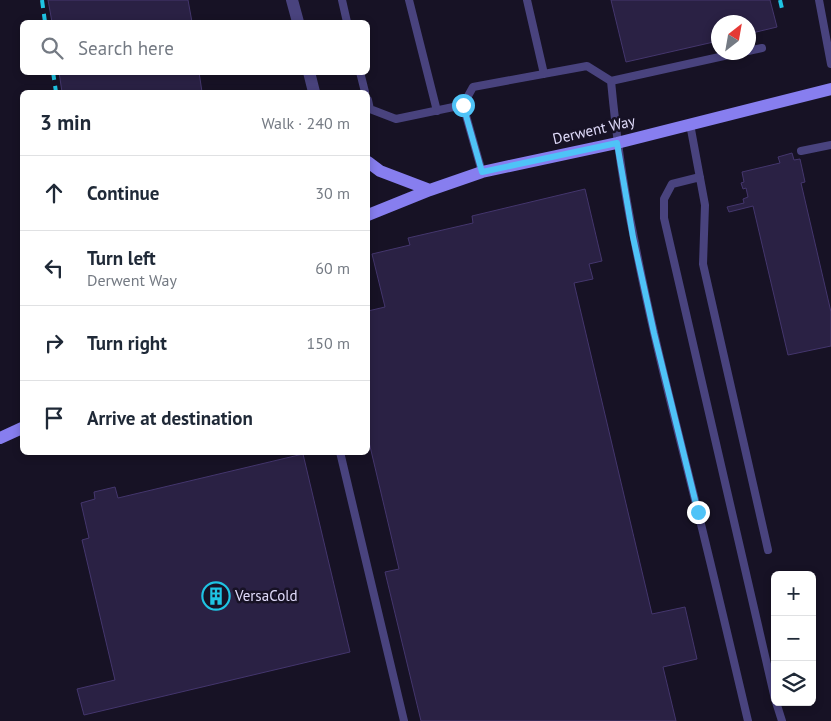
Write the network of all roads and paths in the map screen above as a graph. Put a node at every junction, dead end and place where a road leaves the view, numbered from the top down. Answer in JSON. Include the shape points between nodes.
{"nodes":[{"id":1,"x":292,"y":0,"type":"edge"},
{"id":2,"x":342,"y":0,"type":"edge"},
{"id":3,"x":409,"y":0,"type":"edge"},
{"id":4,"x":527,"y":0,"type":"edge"},
{"id":5,"x":819,"y":0,"type":"edge"},
{"id":6,"x":297,"y":20,"type":"edge"},
{"id":7,"x":347,"y":20,"type":"edge"},
{"id":8,"x":762,"y":48,"type":"dead end"},
{"id":9,"x":756,"y":49,"type":"edge"},
{"id":10,"x":711,"y":59,"type":"edge"},
{"id":11,"x":831,"y":64,"type":"edge"},
{"id":12,"x":544,"y":74,"type":"junction"},
{"id":13,"x":310,"y":75,"type":"edge"},
{"id":14,"x":361,"y":75,"type":"edge"},
{"id":15,"x":611,"y":81,"type":"junction"},
{"id":16,"x":831,"y":89,"type":"edge"},
{"id":17,"x":314,"y":90,"type":"edge"},
{"id":18,"x":365,"y":90,"type":"edge"},
{"id":19,"x":463,"y":105,"type":"junction"},
{"id":20,"x":370,"y":109,"type":"edge"},
{"id":21,"x":437,"y":110,"type":"junction"},
{"id":22,"x":690,"y":124,"type":"junction"},
{"id":23,"x":617,"y":143,"type":"junction"},
{"id":24,"x":831,"y":145,"type":"edge"},
{"id":25,"x":801,"y":151,"type":"dead end"},
{"id":26,"x":370,"y":164,"type":"edge"},
{"id":27,"x":482,"y":172,"type":"junction"},
{"id":28,"x":700,"y":177,"type":"junction"},
{"id":29,"x":430,"y":190,"type":"junction"},
{"id":30,"x":370,"y":214,"type":"edge"},
{"id":31,"x":20,"y":429,"type":"edge"},
{"id":32,"x":0,"y":438,"type":"edge"},
{"id":33,"x":341,"y":455,"type":"edge"},
{"id":34,"x":768,"y":550,"type":"dead end"},
{"id":35,"x":771,"y":684,"type":"edge"},
{"id":36,"x":777,"y":706,"type":"edge"},
{"id":37,"x":404,"y":721,"type":"edge"},
{"id":38,"x":748,"y":721,"type":"edge"},
{"id":39,"x":782,"y":721,"type":"edge"}],
"edges":[{"from":1,"to":6,"type":"street"},
{"from":2,"to":7,"type":"lane"},
{"from":3,"to":21,"type":"lane"},
{"from":4,"to":12,"type":"lane"},
{"from":5,"to":11,"type":"lane"},
{"from":8,"to":9,"type":"lane"},
{"from":10,"to":15,"type":"lane"},
{"from":12,"to":15,"type":"lane","via":[[587,66]]},
{"from":12,"to":19,"type":"lane","via":[[473,87]]},
{"from":13,"to":17,"type":"street"},
{"from":14,"to":18,"type":"lane"},
{"from":15,"to":23,"type":"lane"},
{"from":16,"to":22,"type":"street","name":"Derwent Way"},
{"from":19,"to":21,"type":"lane"},
{"from":19,"to":27,"type":"lane"},
{"from":20,"to":21,"type":"lane","via":[[396,119]]},
{"from":22,"to":23,"type":"street","name":"Derwent Way"},
{"from":22,"to":28,"type":"lane"},
{"from":23,"to":27,"type":"street","name":"Derwent Way"},
{"from":23,"to":38,"type":"lane","via":[[654,333]]},
{"from":24,"to":25,"type":"lane"},
{"from":26,"to":29,"type":"street","via":[[380,171]]},
{"from":27,"to":29,"type":"street","name":"Derwent Way"},
{"from":28,"to":34,"type":"lane","via":[[705,205],[703,264]]},
{"from":28,"to":35,"type":"lane","via":[[672,184],[664,199],[664,218]]},
{"from":29,"to":30,"type":"street","name":"Derwent Way"},
{"from":31,"to":32,"type":"street"},
{"from":33,"to":37,"type":"lane"},
{"from":36,"to":39,"type":"lane"}]}
